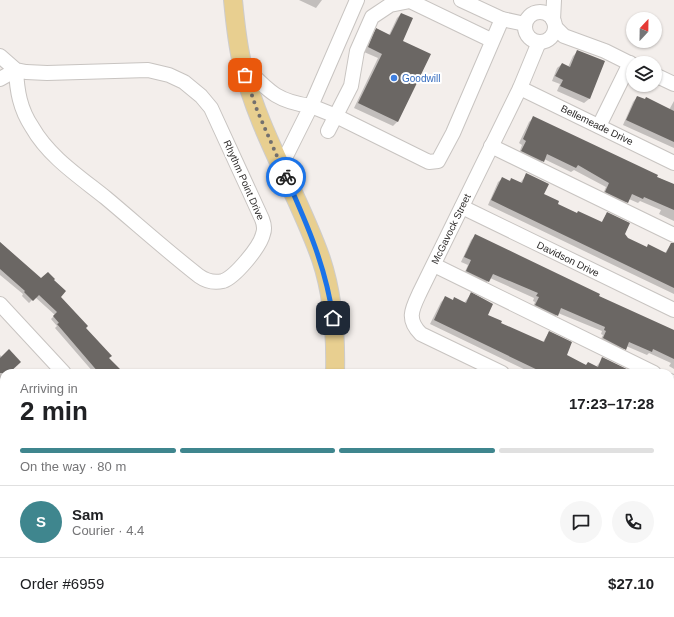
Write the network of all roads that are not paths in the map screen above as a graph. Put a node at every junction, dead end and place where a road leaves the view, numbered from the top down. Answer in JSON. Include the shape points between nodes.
{"nodes":[{"id":1,"x":233,"y":0,"type":"edge"},
{"id":2,"x":357,"y":0,"type":"edge"},
{"id":3,"x":461,"y":0,"type":"edge"},
{"id":4,"x":538,"y":0,"type":"edge"},
{"id":5,"x":554,"y":0,"type":"edge"},
{"id":6,"x":502,"y":19,"type":"junction"},
{"id":7,"x":527,"y":21,"type":"junction"},
{"id":8,"x":554,"y":23,"type":"junction"},
{"id":9,"x":491,"y":40,"type":"junction"},
{"id":10,"x":539,"y":42,"type":"junction"},
{"id":11,"x":0,"y":56,"type":"edge"},
{"id":12,"x":626,"y":62,"type":"edge"},
{"id":13,"x":242,"y":64,"type":"junction"},
{"id":14,"x":16,"y":70,"type":"junction"},
{"id":15,"x":626,"y":73,"type":"edge"},
{"id":16,"x":662,"y":78,"type":"edge"},
{"id":17,"x":0,"y":79,"type":"edge"},
{"id":18,"x":674,"y":84,"type":"edge"},
{"id":19,"x":520,"y":88,"type":"junction"},
{"id":20,"x":311,"y":106,"type":"junction"},
{"id":21,"x":336,"y":116,"type":"junction"},
{"id":22,"x":598,"y":126,"type":"junction"},
{"id":23,"x":328,"y":131,"type":"dead end"},
{"id":24,"x":491,"y":146,"type":"junction"},
{"id":25,"x":674,"y":163,"type":"edge"},
{"id":26,"x":281,"y":166,"type":"junction"},
{"id":27,"x":462,"y":208,"type":"junction"},
{"id":28,"x":674,"y":235,"type":"edge"},
{"id":29,"x":434,"y":265,"type":"junction"},
{"id":30,"x":0,"y":304,"type":"edge"},
{"id":31,"x":674,"y":310,"type":"edge"},
{"id":32,"x":60,"y":369,"type":"edge"},
{"id":33,"x":335,"y":369,"type":"edge"},
{"id":34,"x":494,"y":369,"type":"edge"},
{"id":35,"x":646,"y":369,"type":"edge"}],
"edges":[{"from":1,"to":13,"type":"main road"},
{"from":2,"to":20,"type":"street"},
{"from":3,"to":6,"type":"street"},
{"from":4,"to":7,"type":"street"},
{"from":5,"to":8,"type":"street"},
{"from":6,"to":7,"type":"street"},
{"from":6,"to":9,"type":"street"},
{"from":7,"to":8,"type":"street","via":[[534,14],[541,12],[548,15]]},
{"from":7,"to":10,"type":"street","via":[[526,31],[529,37]]},
{"from":8,"to":10,"type":"street","via":[[553,34],[549,39]]},
{"from":8,"to":12,"type":"street","via":[[564,36]]},
{"from":9,"to":21,"type":"street","via":[[410,1],[390,5],[372,17],[357,51],[350,86]]},
{"from":9,"to":21,"type":"street","via":[[453,133],[438,161],[429,162]]},
{"from":10,"to":19,"type":"street","name":"McGavock Street"},
{"from":11,"to":14,"type":"street"},
{"from":13,"to":20,"type":"street","via":[[279,98],[294,104]]},
{"from":13,"to":26,"type":"main road","via":[[257,110]]},
{"from":14,"to":14,"type":"street","name":"Rhythm Point Drive","via":[[20,103],[31,127],[44,145],[199,276],[214,282],[228,279],[259,245],[264,234],[263,222],[214,115],[201,96],[184,82],[148,70],[46,73]]},
{"from":14,"to":17,"type":"street"},
{"from":15,"to":22,"type":"street"},
{"from":16,"to":18,"type":"street"},
{"from":19,"to":22,"type":"street","name":"Bellemeade Drive"},
{"from":19,"to":24,"type":"street","name":"McGavock Street"},
{"from":20,"to":21,"type":"street"},
{"from":20,"to":26,"type":"street"},
{"from":21,"to":23,"type":"street"},
{"from":22,"to":25,"type":"street","name":"Bellemeade Drive"},
{"from":24,"to":27,"type":"street","name":"McGavock Street"},
{"from":24,"to":28,"type":"street"},
{"from":26,"to":33,"type":"main road","via":[[321,260],[329,292],[335,337]]},
{"from":27,"to":29,"type":"street","name":"McGavock Street"},
{"from":27,"to":31,"type":"street","name":"Davidson Drive"},
{"from":29,"to":34,"type":"street","name":"McGavock Street","via":[[414,306],[412,323],[421,334]]},
{"from":29,"to":35,"type":"street"},
{"from":30,"to":32,"type":"street"}]}
